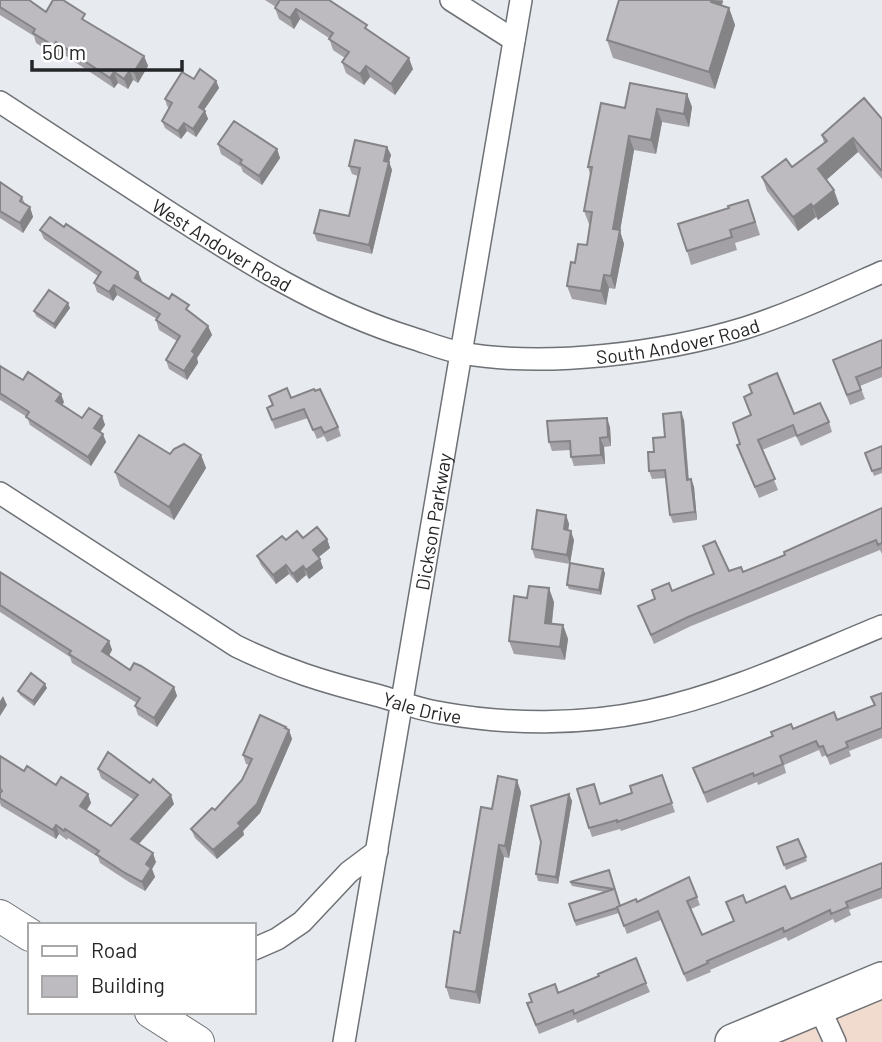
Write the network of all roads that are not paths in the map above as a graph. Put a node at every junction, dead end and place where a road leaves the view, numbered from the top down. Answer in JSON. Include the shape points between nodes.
{"nodes":[{"id":1,"x":451,"y":0,"type":"edge"},
{"id":2,"x":521,"y":0,"type":"edge"},
{"id":3,"x":514,"y":40,"type":"junction"},
{"id":4,"x":0,"y":102,"type":"edge"},
{"id":5,"x":882,"y":272,"type":"edge"},
{"id":6,"x":461,"y":353,"type":"junction"},
{"id":7,"x":0,"y":493,"type":"edge"},
{"id":8,"x":882,"y":626,"type":"edge"},
{"id":9,"x":403,"y":702,"type":"junction"},
{"id":10,"x":377,"y":851,"type":"junction"},
{"id":11,"x":0,"y":916,"type":"edge"},
{"id":12,"x":28,"y":934,"type":"edge"},
{"id":13,"x":256,"y":948,"type":"edge"},
{"id":14,"x":882,"y":980,"type":"edge"},
{"id":15,"x":819,"y":1007,"type":"junction"},
{"id":16,"x":154,"y":1014,"type":"edge"},
{"id":17,"x":198,"y":1042,"type":"edge"},
{"id":18,"x":344,"y":1042,"type":"edge"},
{"id":19,"x":733,"y":1042,"type":"edge"},
{"id":20,"x":835,"y":1042,"type":"edge"}],
"edges":[{"from":1,"to":3,"type":"street"},
{"from":2,"to":3,"type":"street","name":"Dickson Parkway"},
{"from":3,"to":6,"type":"street","name":"Dickson Parkway"},
{"from":4,"to":6,"type":"street","name":"West Andover Road","via":[[246,262],[369,324]]},
{"from":5,"to":6,"type":"street","name":"South Andover Road","via":[[744,328],[673,345],[571,358]]},
{"from":6,"to":9,"type":"street","name":"Dickson Parkway"},
{"from":7,"to":9,"type":"street","name":"Yale Drive","via":[[236,646],[309,678]]},
{"from":8,"to":9,"type":"street","name":"Yale Drive","via":[[734,685],[647,711],[574,720],[493,720],[439,713]]},
{"from":9,"to":10,"type":"street","name":"Dickson Parkway"},
{"from":10,"to":13,"type":"street","via":[[349,872],[302,922]]},
{"from":10,"to":18,"type":"street","name":"Dickson Parkway"},
{"from":11,"to":12,"type":"main road"},
{"from":14,"to":15,"type":"main road"},
{"from":15,"to":19,"type":"main road"},
{"from":15,"to":20,"type":"street"},
{"from":16,"to":17,"type":"main road"}]}
